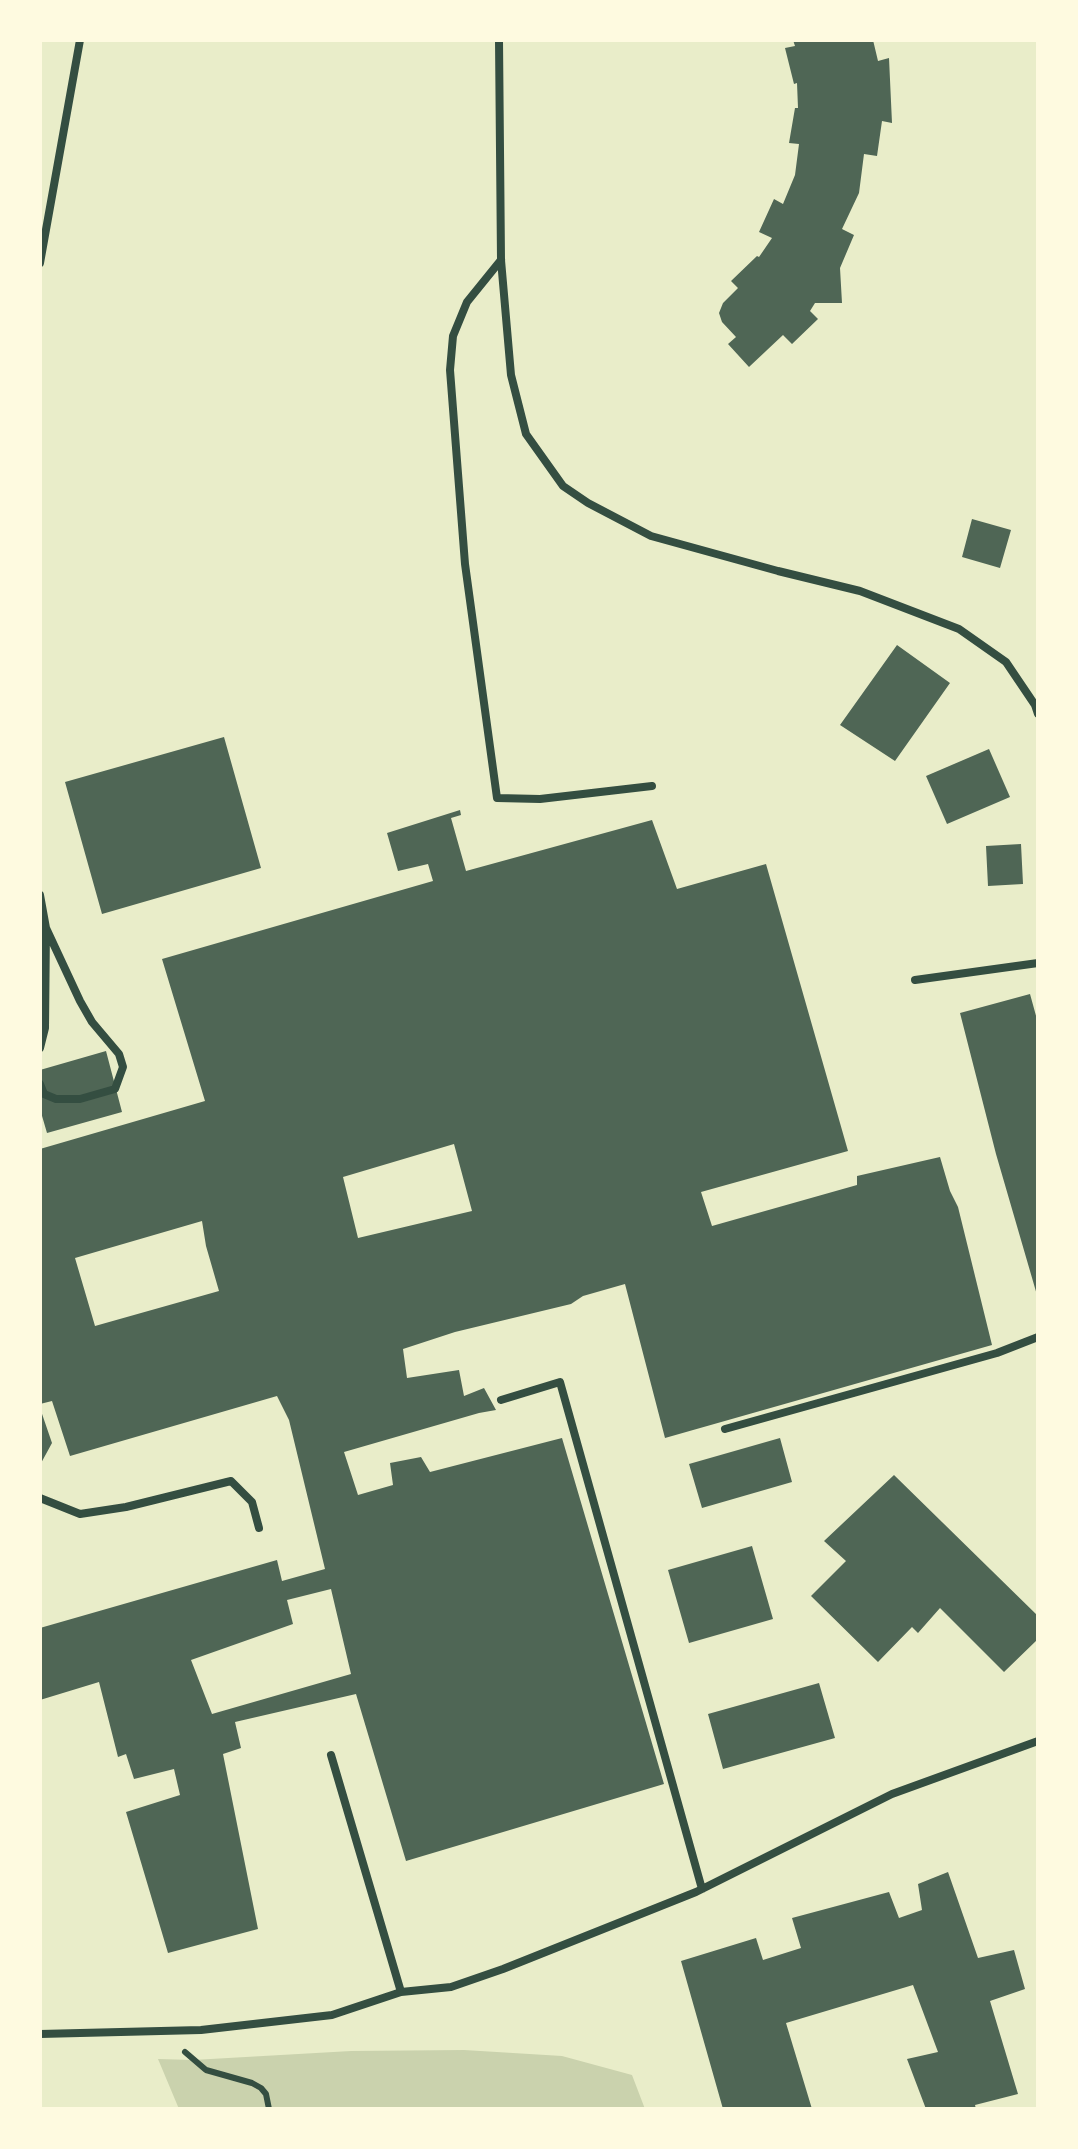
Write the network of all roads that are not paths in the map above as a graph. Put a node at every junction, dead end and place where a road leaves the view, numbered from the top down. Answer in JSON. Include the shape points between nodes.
{"nodes":[{"id":1,"x":80,"y":40,"type":"edge"},
{"id":2,"x":499,"y":40,"type":"edge"},
{"id":3,"x":500,"y":260,"type":"junction"},
{"id":4,"x":40,"y":263,"type":"edge"},
{"id":5,"x":1038,"y":714,"type":"edge"},
{"id":6,"x":652,"y":786,"type":"dead end"},
{"id":7,"x":40,"y":895,"type":"edge"},
{"id":8,"x":46,"y":928,"type":"junction"},
{"id":9,"x":1038,"y":962,"type":"edge"},
{"id":10,"x":915,"y":980,"type":"dead end"},
{"id":11,"x":40,"y":1048,"type":"edge"},
{"id":12,"x":40,"y":1084,"type":"edge"},
{"id":13,"x":1038,"y":1337,"type":"edge"},
{"id":14,"x":502,"y":1400,"type":"dead end"},
{"id":15,"x":725,"y":1429,"type":"dead end"},
{"id":16,"x":40,"y":1498,"type":"edge"},
{"id":17,"x":258,"y":1528,"type":"dead end"},
{"id":18,"x":1038,"y":1742,"type":"edge"},
{"id":19,"x":332,"y":1755,"type":"dead end"},
{"id":20,"x":702,"y":1889,"type":"junction"},
{"id":21,"x":401,"y":1992,"type":"junction"},
{"id":22,"x":40,"y":2034,"type":"edge"}],
"edges":[{"from":1,"to":4,"type":"lane"},
{"from":2,"to":3,"type":"lane"},
{"from":3,"to":5,"type":"lane","via":[[511,374],[526,434],[563,486],[651,536],[860,591],[959,629],[1006,662]]},
{"from":3,"to":6,"type":"lane","via":[[467,302],[453,336],[450,370],[466,564],[497,798]]},
{"from":7,"to":8,"type":"lane"},
{"from":8,"to":11,"type":"lane"},
{"from":8,"to":12,"type":"lane","via":[[122,1068],[115,1089],[80,1098],[44,1094]]},
{"from":9,"to":10,"type":"lane"},
{"from":13,"to":15,"type":"lane"},
{"from":14,"to":20,"type":"lane","via":[[560,1382]]},
{"from":16,"to":17,"type":"lane","via":[[80,1514],[231,1481],[252,1502]]},
{"from":18,"to":20,"type":"lane","via":[[892,1794]]},
{"from":19,"to":21,"type":"lane"},
{"from":20,"to":21,"type":"lane","via":[[451,1987]]},
{"from":21,"to":22,"type":"lane","via":[[332,2016],[201,2030]]}]}
